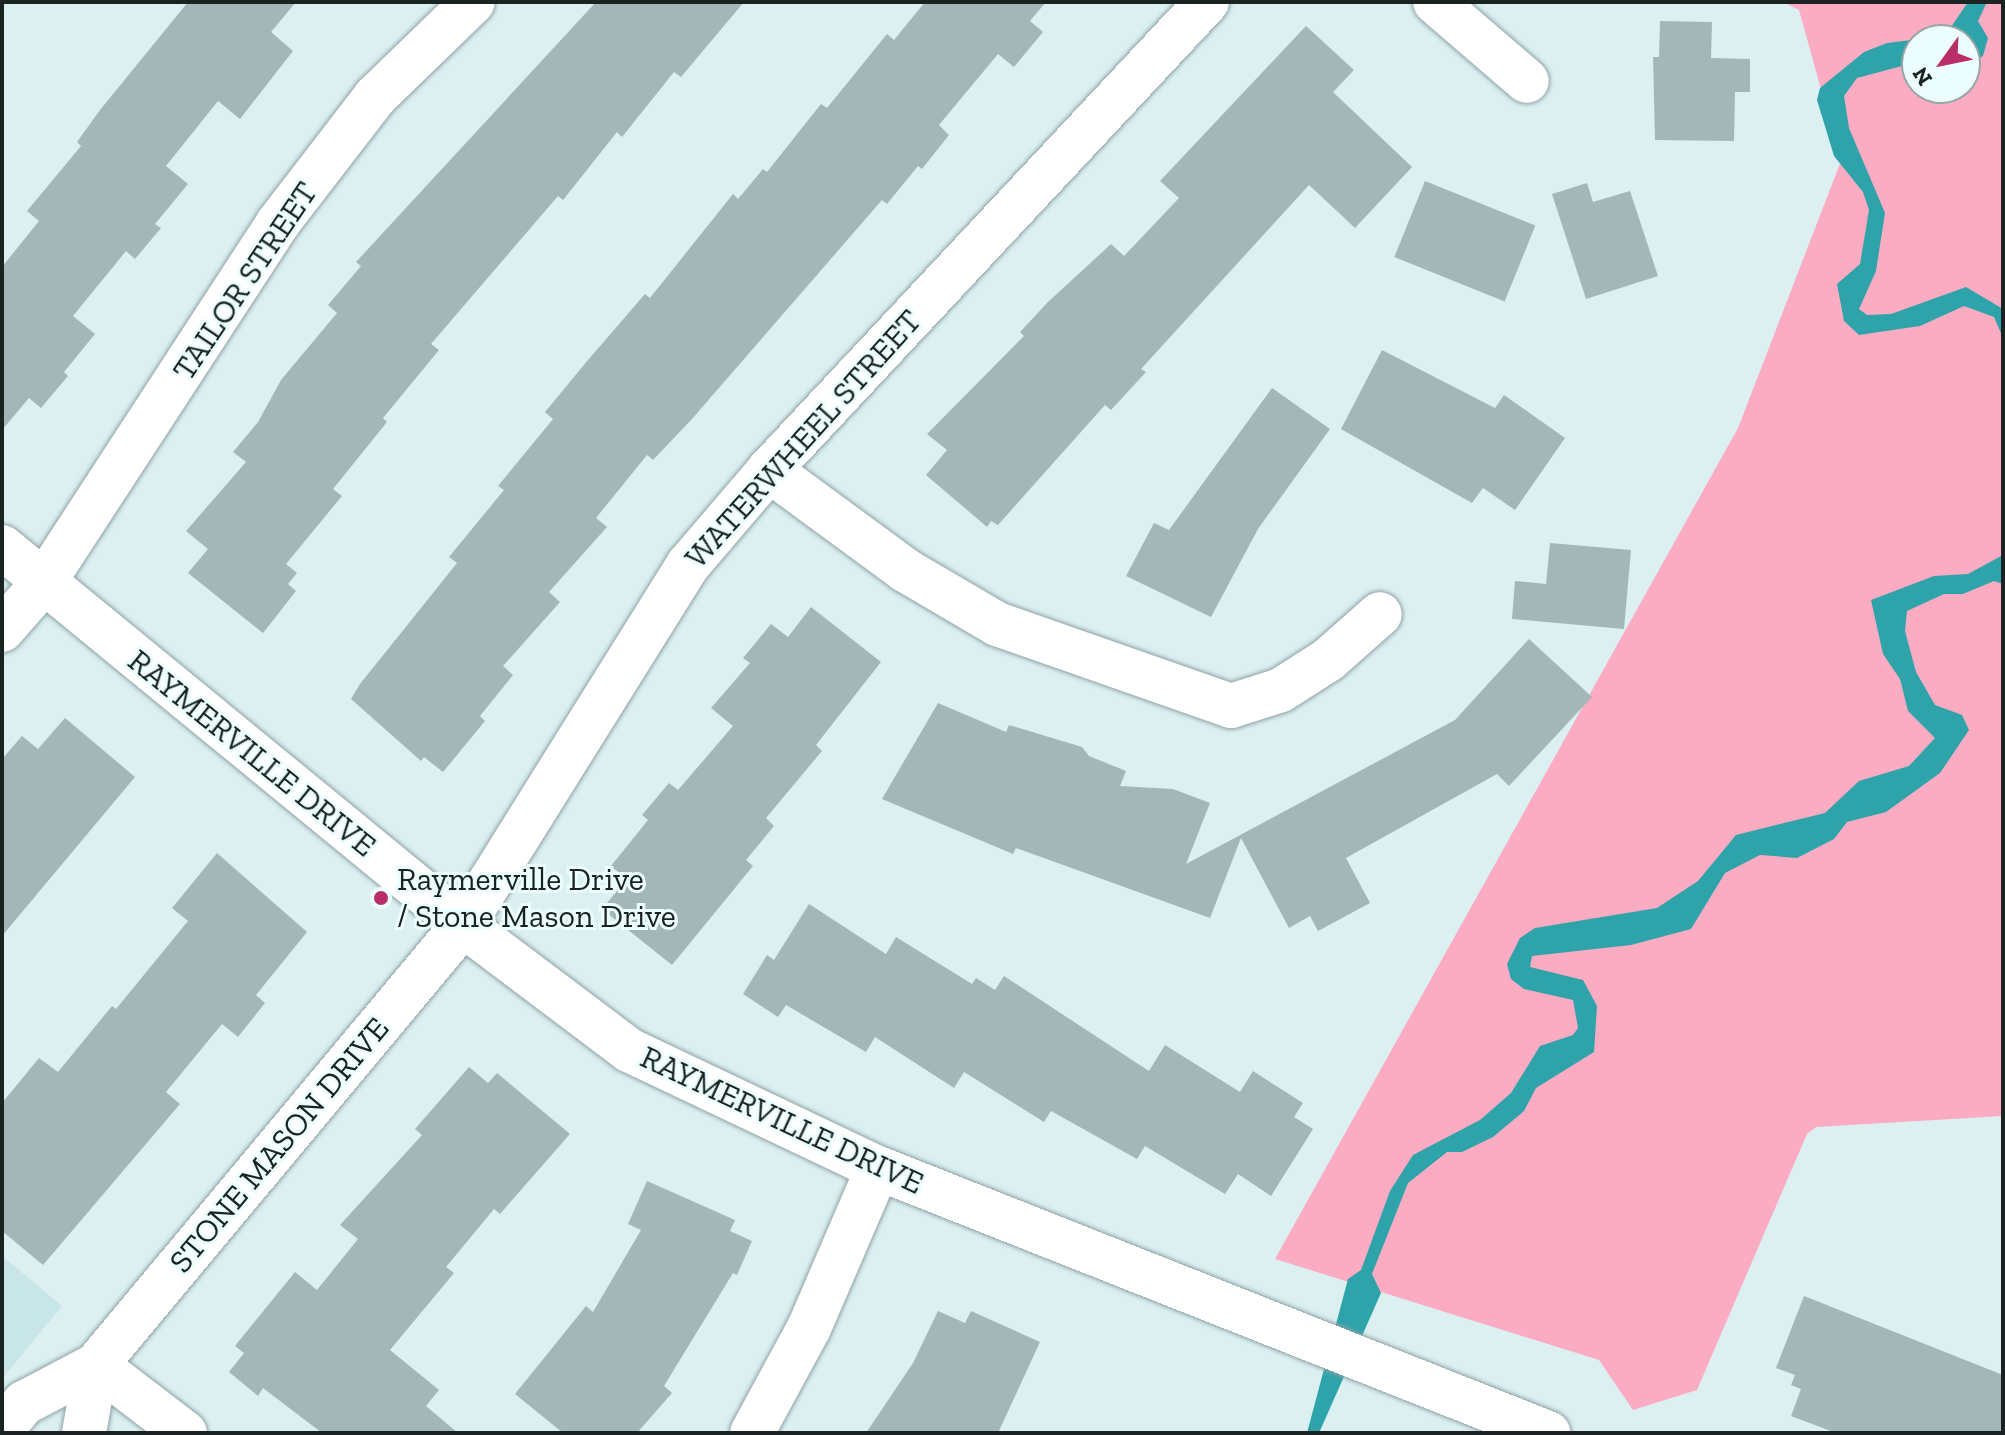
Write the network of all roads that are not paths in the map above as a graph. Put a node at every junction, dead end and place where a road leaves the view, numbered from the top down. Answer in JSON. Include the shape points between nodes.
{"nodes":[{"id":1,"x":473,"y":2,"type":"edge"},
{"id":2,"x":1207,"y":2,"type":"edge"},
{"id":3,"x":1435,"y":2,"type":"edge"},
{"id":4,"x":1527,"y":81,"type":"dead end"},
{"id":5,"x":769,"y":470,"type":"junction"},
{"id":6,"x":2,"y":547,"type":"edge"},
{"id":7,"x":44,"y":582,"type":"junction"},
{"id":8,"x":1380,"y":614,"type":"dead end"},
{"id":9,"x":2,"y":630,"type":"edge"},
{"id":10,"x":463,"y":925,"type":"junction"},
{"id":11,"x":878,"y":1168,"type":"junction"},
{"id":12,"x":96,"y":1365,"type":"junction"},
{"id":13,"x":2,"y":1429,"type":"edge"},
{"id":14,"x":84,"y":1433,"type":"edge"},
{"id":15,"x":185,"y":1433,"type":"edge"},
{"id":16,"x":752,"y":1433,"type":"edge"},
{"id":17,"x":1548,"y":1433,"type":"edge"}],
"edges":[{"from":1,"to":7,"type":"street","name":"TAILOR STREET","via":[[375,97],[278,223]]},
{"from":2,"to":5,"type":"street","name":"WATERWHEEL STREET"},
{"from":3,"to":4,"type":"street"},
{"from":5,"to":8,"type":"street","via":[[905,570],[997,624],[1231,706],[1281,690]]},
{"from":5,"to":10,"type":"street","name":"WATERWHEEL STREET","via":[[688,565]]},
{"from":6,"to":7,"type":"street","name":"RAYMERVILLE DRIVE"},
{"from":7,"to":9,"type":"street","name":"TAILOR STREET"},
{"from":7,"to":10,"type":"street","name":"RAYMERVILLE DRIVE"},
{"from":10,"to":11,"type":"street","name":"RAYMERVILLE DRIVE","via":[[629,1050]]},
{"from":10,"to":12,"type":"street","name":"STONE MASON DRIVE"},
{"from":11,"to":16,"type":"street","via":[[809,1328]]},
{"from":11,"to":17,"type":"street","name":"RAYMERVILLE DRIVE"},
{"from":12,"to":13,"type":"street","name":"STONE MASON DRIVE","via":[[24,1403]]},
{"from":12,"to":14,"type":"street","name":"STONE MASON DRIVE"},
{"from":12,"to":15,"type":"street"}]}
